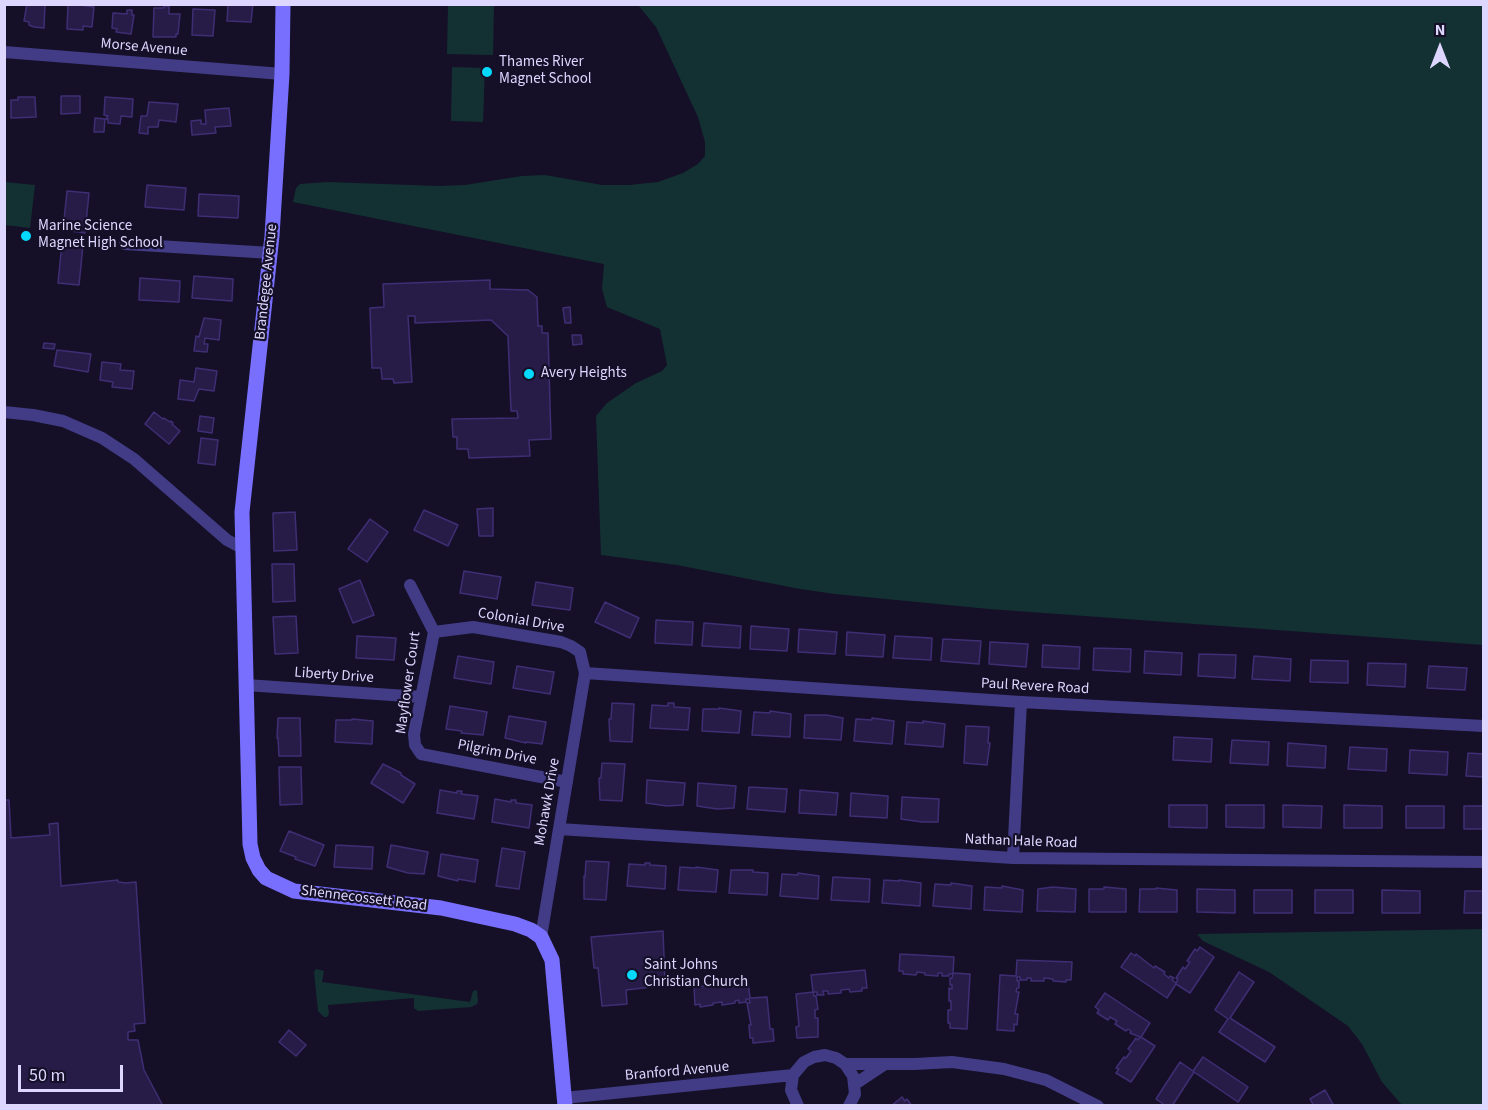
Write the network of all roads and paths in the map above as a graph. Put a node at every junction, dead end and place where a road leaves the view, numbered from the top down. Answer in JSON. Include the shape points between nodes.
{"nodes":[{"id":1,"x":283,"y":4,"type":"edge"},
{"id":2,"x":4,"y":52,"type":"edge"},
{"id":3,"x":282,"y":74,"type":"junction"},
{"id":4,"x":125,"y":244,"type":"dead end"},
{"id":5,"x":271,"y":253,"type":"junction"},
{"id":6,"x":4,"y":412,"type":"edge"},
{"id":7,"x":242,"y":553,"type":"junction"},
{"id":8,"x":410,"y":585,"type":"dead end"},
{"id":9,"x":434,"y":632,"type":"junction"},
{"id":10,"x":585,"y":673,"type":"junction"},
{"id":11,"x":246,"y":685,"type":"junction"},
{"id":12,"x":421,"y":697,"type":"junction"},
{"id":13,"x":1021,"y":702,"type":"junction"},
{"id":14,"x":1484,"y":726,"type":"edge"},
{"id":15,"x":422,"y":754,"type":"joint"},
{"id":16,"x":567,"y":782,"type":"junction"},
{"id":17,"x":559,"y":829,"type":"junction"},
{"id":18,"x":1013,"y":858,"type":"junction"},
{"id":19,"x":1484,"y":862,"type":"edge"},
{"id":20,"x":541,"y":937,"type":"junction"},
{"id":21,"x":845,"y":1064,"type":"junction"},
{"id":22,"x":885,"y":1064,"type":"junction"},
{"id":23,"x":793,"y":1075,"type":"junction"},
{"id":24,"x":855,"y":1084,"type":"junction"},
{"id":25,"x":565,"y":1102,"type":"edge"},
{"id":26,"x":798,"y":1106,"type":"edge"},
{"id":27,"x":849,"y":1106,"type":"edge"},
{"id":28,"x":1098,"y":1106,"type":"edge"}],
"edges":[{"from":1,"to":3,"type":"street","name":"Brandegee Avenue"},
{"from":2,"to":3,"type":"street","name":"Morse Avenue"},
{"from":3,"to":5,"type":"street","name":"Brandegee Avenue"},
{"from":4,"to":5,"type":"street"},
{"from":5,"to":7,"type":"street","name":"Brandegee Avenue","via":[[242,512]]},
{"from":6,"to":7,"type":"street","via":[[63,422],[102,438],[134,459]]},
{"from":7,"to":11,"type":"street","name":"Shennecossett Road"},
{"from":8,"to":9,"type":"street","name":"Mayflower Court"},
{"from":9,"to":10,"type":"street","name":"Colonial Drive","via":[[473,627],[561,642],[580,652]]},
{"from":9,"to":12,"type":"street","name":"Mayflower Court"},
{"from":10,"to":13,"type":"street","name":"Paul Revere Road"},
{"from":10,"to":16,"type":"street","name":"Mohawk Drive"},
{"from":11,"to":12,"type":"street","name":"Liberty Drive"},
{"from":11,"to":20,"type":"street","name":"Shennecossett Road","via":[[250,844],[256,864],[266,878],[303,893],[441,908],[486,917],[515,924]]},
{"from":12,"to":15,"type":"street","name":"Mayflower Court","via":[[414,734],[415,745]]},
{"from":13,"to":14,"type":"street","name":"Paul Revere Road"},
{"from":13,"to":18,"type":"street"},
{"from":15,"to":16,"type":"street","name":"Pilgrim Drive"},
{"from":16,"to":17,"type":"street","name":"Mohawk Drive"},
{"from":17,"to":18,"type":"street","name":"Nathan Hale Road"},
{"from":17,"to":20,"type":"street","name":"Mohawk Drive"},
{"from":18,"to":19,"type":"street","name":"Nathan Hale Road"},
{"from":20,"to":25,"type":"street","via":[[552,960]]},
{"from":21,"to":22,"type":"street"},
{"from":21,"to":23,"type":"street","via":[[825,1055],[814,1057]]},
{"from":21,"to":24,"type":"street"},
{"from":22,"to":24,"type":"street"},
{"from":22,"to":28,"type":"street","via":[[952,1062],[1004,1069],[1046,1080]]},
{"from":23,"to":25,"type":"street","name":"Branford Avenue"},
{"from":23,"to":26,"type":"street","via":[[791,1090]]},
{"from":24,"to":27,"type":"street"}]}
